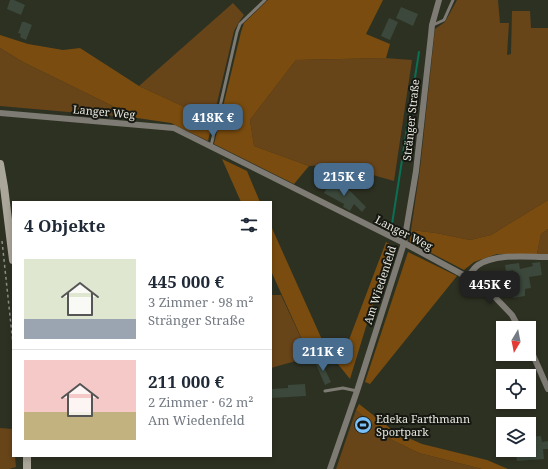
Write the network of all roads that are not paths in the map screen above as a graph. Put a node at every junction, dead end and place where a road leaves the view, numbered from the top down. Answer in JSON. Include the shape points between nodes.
{"nodes":[{"id":1,"x":265,"y":0,"type":"edge"},
{"id":2,"x":439,"y":0,"type":"edge"},
{"id":3,"x":453,"y":0,"type":"edge"},
{"id":4,"x":432,"y":25,"type":"junction"},
{"id":5,"x":0,"y":113,"type":"edge"},
{"id":6,"x":211,"y":147,"type":"junction"},
{"id":7,"x":0,"y":164,"type":"edge"},
{"id":8,"x":404,"y":243,"type":"junction"},
{"id":9,"x":12,"y":252,"type":"edge"},
{"id":10,"x":548,"y":257,"type":"edge"},
{"id":11,"x":467,"y":277,"type":"junction"},
{"id":12,"x":516,"y":321,"type":"edge"},
{"id":13,"x":536,"y":361,"type":"edge"},
{"id":14,"x":548,"y":389,"type":"edge"},
{"id":15,"x":325,"y":391,"type":"dead end"},
{"id":16,"x":357,"y":391,"type":"junction"},
{"id":17,"x":27,"y":457,"type":"edge"},
{"id":18,"x":27,"y":469,"type":"edge"},
{"id":19,"x":330,"y":469,"type":"edge"}],
"edges":[{"from":1,"to":6,"type":"lane","via":[[240,24],[237,32]]},
{"from":2,"to":4,"type":"street","name":"Stränger Straße"},
{"from":3,"to":4,"type":"lane","via":[[444,20]]},
{"from":4,"to":8,"type":"street","name":"Stränger Straße","via":[[416,171]]},
{"from":5,"to":6,"type":"street","name":"Langer Weg","via":[[174,128]]},
{"from":6,"to":8,"type":"street","name":"Langer Weg"},
{"from":7,"to":9,"type":"main road"},
{"from":8,"to":11,"type":"street","name":"Langer Weg"},
{"from":8,"to":16,"type":"street","name":"Am Wiedenfeld"},
{"from":10,"to":11,"type":"street","via":[[498,257],[476,266]]},
{"from":11,"to":12,"type":"street","via":[[490,292]]},
{"from":13,"to":14,"type":"street"},
{"from":15,"to":16,"type":"lane","via":[[343,388]]},
{"from":16,"to":19,"type":"street","name":"Am Wiedenfeld"},
{"from":17,"to":18,"type":"main road"}]}
